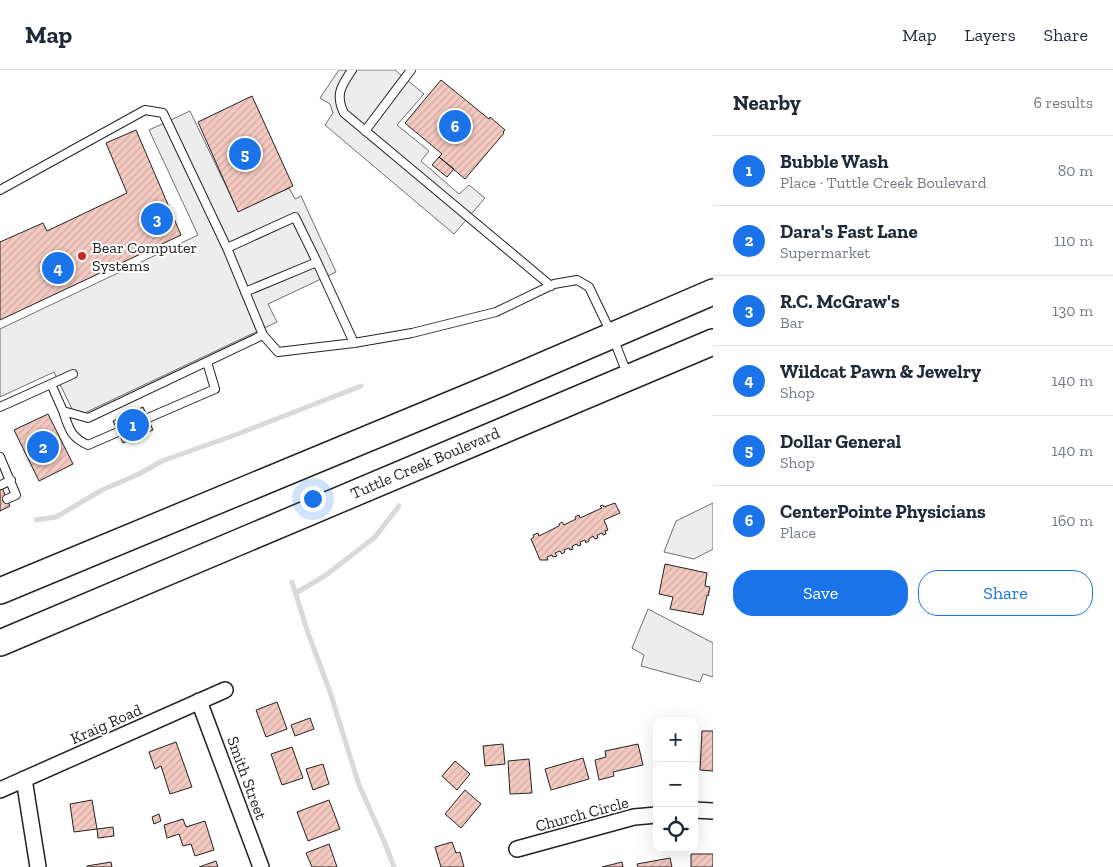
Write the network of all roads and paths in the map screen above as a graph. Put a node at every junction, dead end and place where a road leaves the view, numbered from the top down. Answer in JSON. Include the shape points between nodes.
{"nodes":[{"id":1,"x":352,"y":70,"type":"edge"},
{"id":2,"x":411,"y":70,"type":"edge"},
{"id":3,"x":366,"y":131,"type":"junction"},
{"id":4,"x":0,"y":190,"type":"edge"},
{"id":5,"x":227,"y":248,"type":"junction"},
{"id":6,"x":317,"y":262,"type":"junction"},
{"id":7,"x":551,"y":286,"type":"junction"},
{"id":8,"x":245,"y":292,"type":"junction"},
{"id":9,"x":713,"y":292,"type":"edge"},
{"id":10,"x":263,"y":335,"type":"junction"},
{"id":11,"x":612,"y":335,"type":"junction"},
{"id":12,"x":713,"y":342,"type":"edge"},
{"id":13,"x":354,"y":343,"type":"junction"},
{"id":14,"x":207,"y":362,"type":"junction"},
{"id":15,"x":73,"y":374,"type":"dead end"},
{"id":16,"x":628,"y":378,"type":"junction"},
{"id":17,"x":51,"y":384,"type":"junction"},
{"id":18,"x":0,"y":407,"type":"edge"},
{"id":19,"x":63,"y":411,"type":"junction"},
{"id":20,"x":148,"y":418,"type":"dead end"},
{"id":21,"x":118,"y":432,"type":"dead end"},
{"id":22,"x":1,"y":460,"type":"edge"},
{"id":23,"x":10,"y":480,"type":"junction"},
{"id":24,"x":1,"y":484,"type":"edge"},
{"id":25,"x":7,"y":499,"type":"dead end"},
{"id":26,"x":0,"y":591,"type":"edge"},
{"id":27,"x":0,"y":643,"type":"edge"},
{"id":28,"x":225,"y":690,"type":"dead end"},
{"id":29,"x":199,"y":701,"type":"junction"},
{"id":30,"x":24,"y":779,"type":"junction"},
{"id":31,"x":0,"y":790,"type":"edge"},
{"id":32,"x":698,"y":810,"type":"edge"},
{"id":33,"x":713,"y":811,"type":"edge"},
{"id":34,"x":653,"y":815,"type":"edge"},
{"id":35,"x":516,"y":850,"type":"dead end"},
{"id":36,"x":38,"y":867,"type":"edge"},
{"id":37,"x":261,"y":867,"type":"edge"}],
"edges":[{"from":1,"to":3,"type":"lane","via":[[341,86],[339,103],[344,113]]},
{"from":2,"to":3,"type":"lane"},
{"from":3,"to":7,"type":"lane"},
{"from":4,"to":5,"type":"lane","via":[[145,110],[163,113]]},
{"from":5,"to":6,"type":"lane","via":[[295,217]]},
{"from":5,"to":8,"type":"lane"},
{"from":6,"to":8,"type":"lane"},
{"from":6,"to":13,"type":"lane"},
{"from":7,"to":11,"type":"lane","via":[[577,280],[589,287]]},
{"from":7,"to":13,"type":"lane","via":[[496,312],[412,334]]},
{"from":8,"to":10,"type":"lane"},
{"from":9,"to":11,"type":"highway"},
{"from":10,"to":13,"type":"lane","via":[[278,352]]},
{"from":10,"to":14,"type":"lane"},
{"from":11,"to":16,"type":"lane"},
{"from":11,"to":26,"type":"highway"},
{"from":12,"to":16,"type":"highway","name":"Tuttle Creek Boulevard"},
{"from":14,"to":19,"type":"lane","via":[[88,418]]},
{"from":14,"to":20,"type":"lane","via":[[215,389]]},
{"from":15,"to":17,"type":"lane"},
{"from":16,"to":27,"type":"highway","name":"Tuttle Creek Boulevard"},
{"from":17,"to":18,"type":"lane"},
{"from":17,"to":19,"type":"lane"},
{"from":19,"to":21,"type":"lane","via":[[70,432],[88,444]]},
{"from":22,"to":23,"type":"lane"},
{"from":23,"to":24,"type":"lane"},
{"from":23,"to":25,"type":"lane","via":[[16,495]]},
{"from":28,"to":29,"type":"street","name":"Kraig Road"},
{"from":29,"to":30,"type":"street","name":"Kraig Road"},
{"from":29,"to":37,"type":"street","name":"Smith Street"},
{"from":30,"to":31,"type":"street","name":"Kraig Road"},
{"from":30,"to":36,"type":"street"},
{"from":32,"to":33,"type":"street"},
{"from":34,"to":35,"type":"street","name":"Church Circle"}]}
